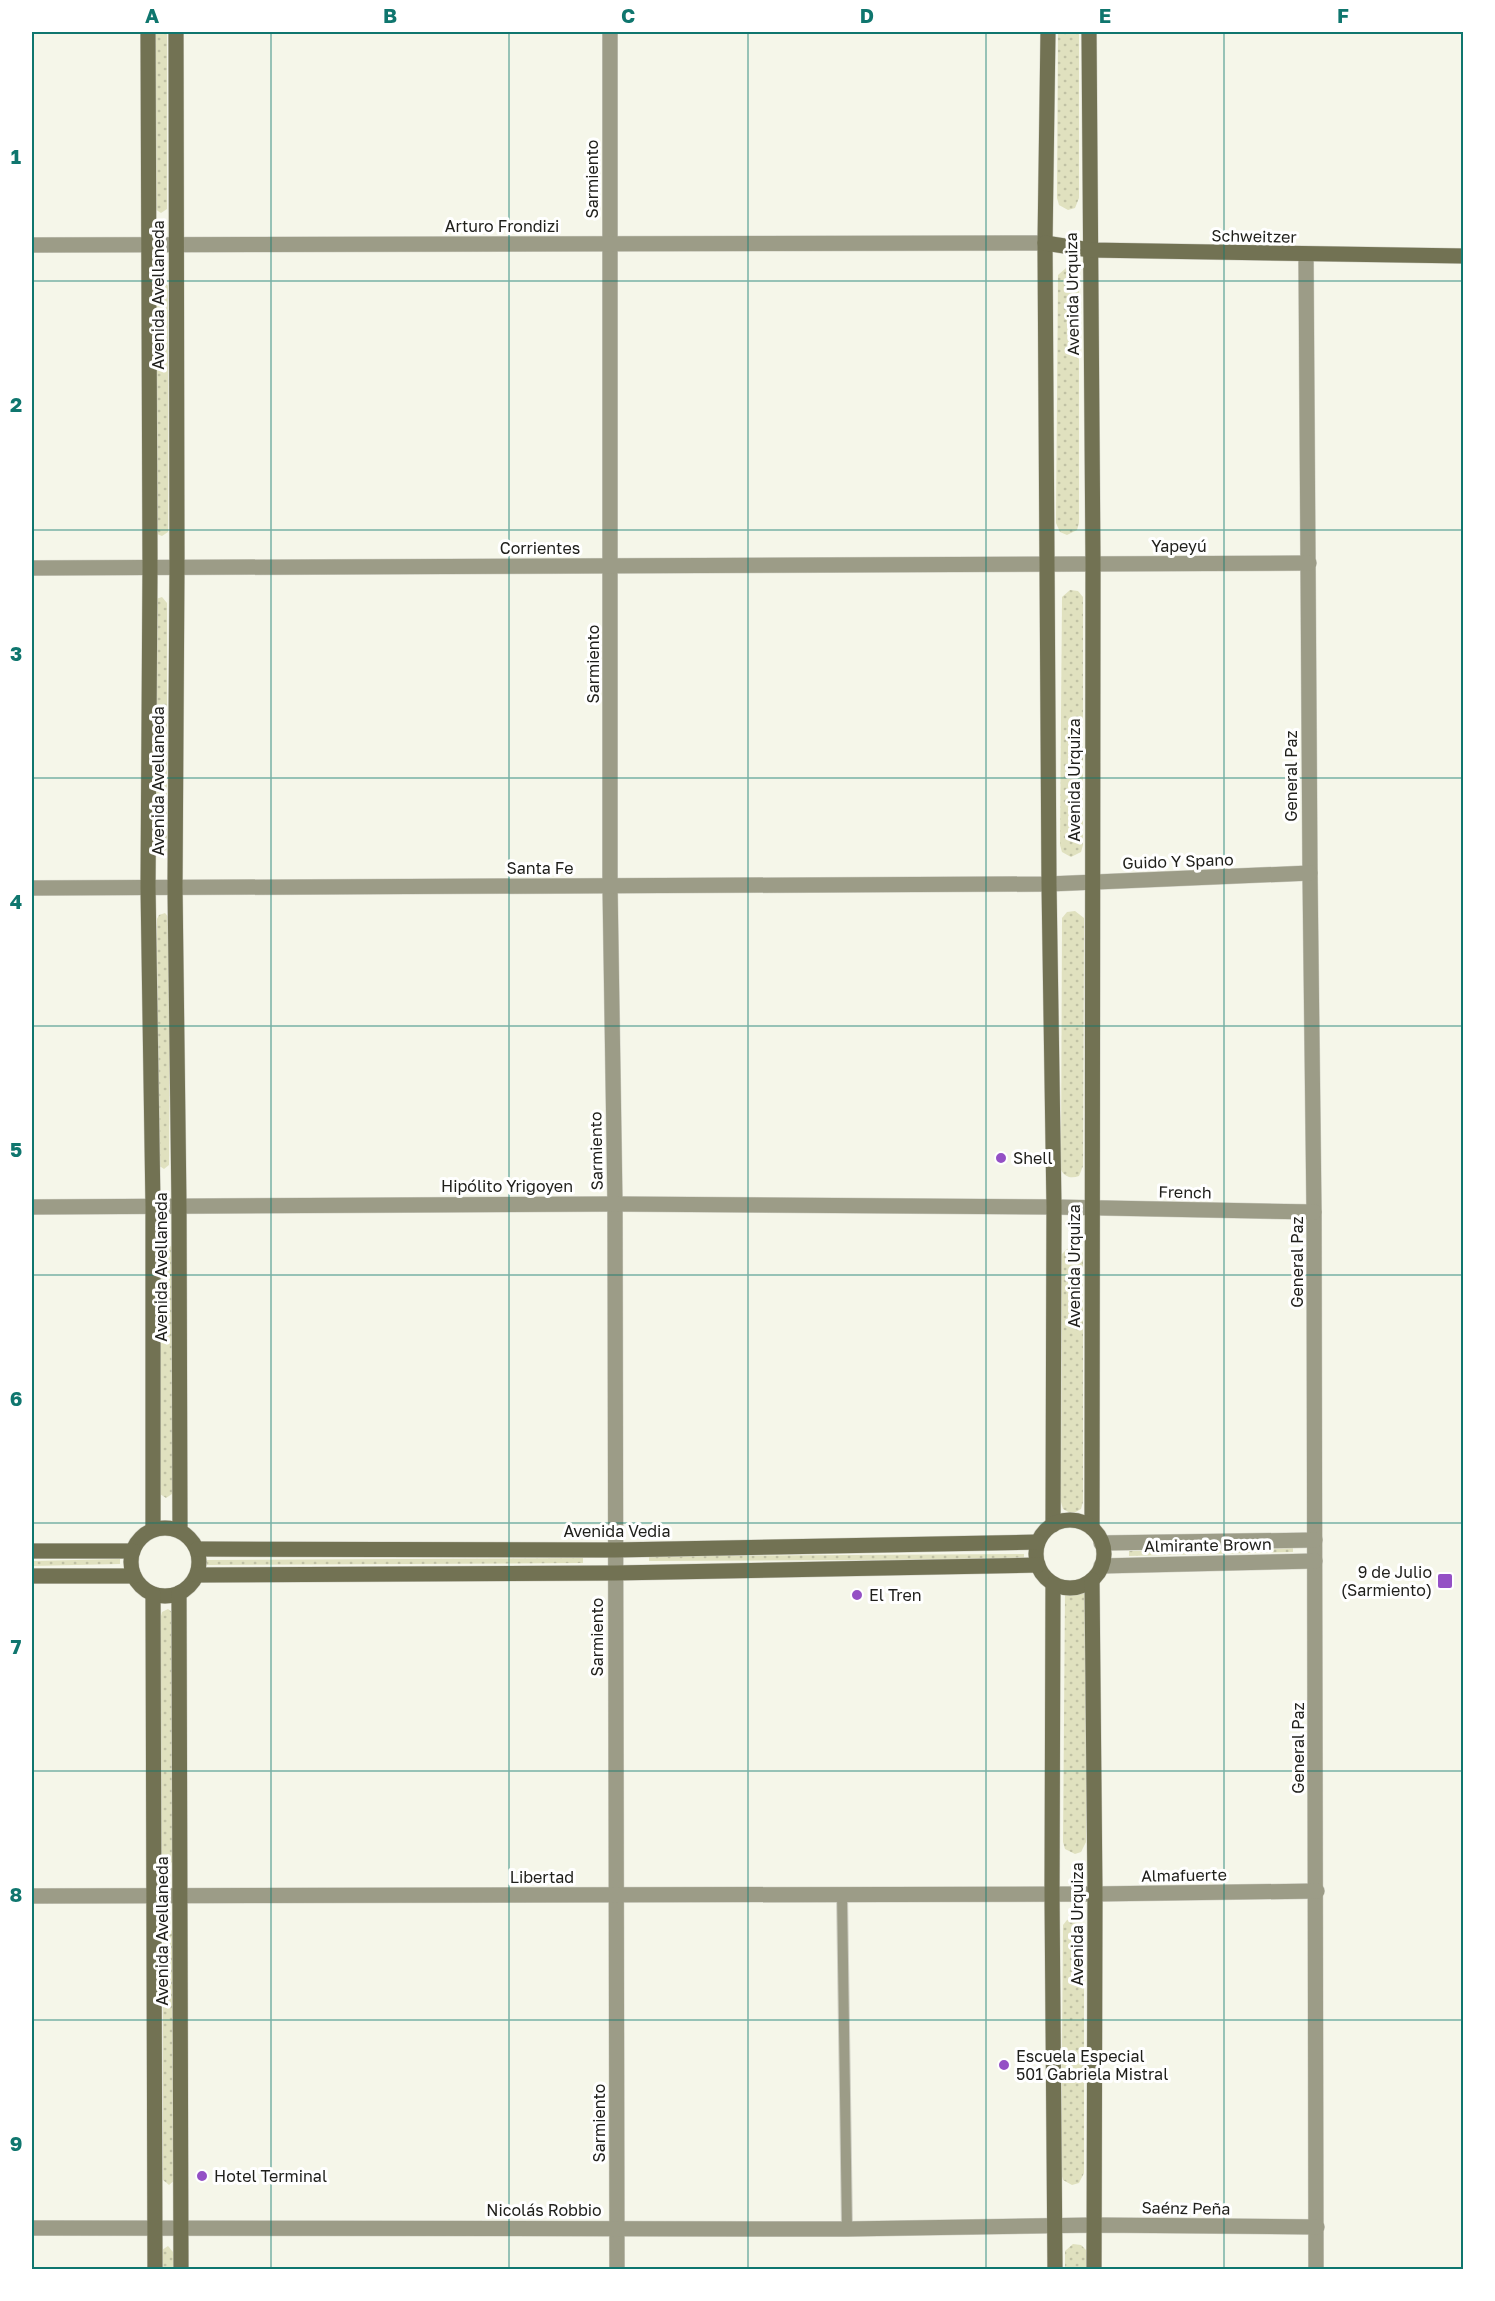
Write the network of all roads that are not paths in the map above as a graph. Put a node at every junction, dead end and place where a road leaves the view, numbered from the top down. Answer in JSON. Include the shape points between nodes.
{"nodes":[{"id":1,"x":148,"y":32,"type":"edge"},
{"id":2,"x":176,"y":32,"type":"edge"},
{"id":3,"x":610,"y":32,"type":"edge"},
{"id":4,"x":1048,"y":32,"type":"edge"},
{"id":5,"x":1089,"y":32,"type":"edge"},
{"id":6,"x":1045,"y":243,"type":"junction"},
{"id":7,"x":611,"y":244,"type":"junction"},
{"id":8,"x":32,"y":245,"type":"edge"},
{"id":9,"x":149,"y":245,"type":"junction"},
{"id":10,"x":176,"y":245,"type":"junction"},
{"id":11,"x":1089,"y":250,"type":"junction"},
{"id":12,"x":1306,"y":255,"type":"junction"},
{"id":13,"x":1464,"y":256,"type":"edge"},
{"id":14,"x":1309,"y":563,"type":"junction"},
{"id":15,"x":1048,"y":564,"type":"junction"},
{"id":16,"x":1094,"y":564,"type":"junction"},
{"id":17,"x":611,"y":565,"type":"junction"},
{"id":18,"x":32,"y":567,"type":"edge"},
{"id":19,"x":150,"y":567,"type":"junction"},
{"id":20,"x":177,"y":567,"type":"junction"},
{"id":21,"x":1310,"y":873,"type":"junction"},
{"id":22,"x":1092,"y":882,"type":"junction"},
{"id":23,"x":1049,"y":884,"type":"junction"},
{"id":24,"x":610,"y":885,"type":"junction"},
{"id":25,"x":148,"y":887,"type":"junction"},
{"id":26,"x":175,"y":887,"type":"junction"},
{"id":27,"x":32,"y":888,"type":"edge"},
{"id":28,"x":615,"y":1204,"type":"junction"},
{"id":29,"x":153,"y":1206,"type":"junction"},
{"id":30,"x":179,"y":1206,"type":"junction"},
{"id":31,"x":32,"y":1207,"type":"edge"},
{"id":32,"x":1054,"y":1207,"type":"junction"},
{"id":33,"x":1092,"y":1208,"type":"junction"},
{"id":34,"x":1314,"y":1212,"type":"junction"},
{"id":35,"x":1053,"y":1525,"type":"junction"},
{"id":36,"x":1092,"y":1528,"type":"junction"},
{"id":37,"x":153,"y":1530,"type":"junction"},
{"id":38,"x":180,"y":1531,"type":"junction"},
{"id":39,"x":1315,"y":1540,"type":"junction"},
{"id":40,"x":1038,"y":1542,"type":"junction"},
{"id":41,"x":1101,"y":1543,"type":"junction"},
{"id":42,"x":197,"y":1549,"type":"junction"},
{"id":43,"x":615,"y":1550,"type":"junction"},
{"id":44,"x":32,"y":1551,"type":"edge"},
{"id":45,"x":133,"y":1551,"type":"junction"},
{"id":46,"x":1315,"y":1561,"type":"junction"},
{"id":47,"x":1038,"y":1565,"type":"junction"},
{"id":48,"x":1101,"y":1566,"type":"junction"},
{"id":49,"x":615,"y":1573,"type":"junction"},
{"id":50,"x":197,"y":1575,"type":"junction"},
{"id":51,"x":32,"y":1576,"type":"edge"},
{"id":52,"x":134,"y":1576,"type":"junction"},
{"id":53,"x":1092,"y":1580,"type":"junction"},
{"id":54,"x":1053,"y":1584,"type":"junction"},
{"id":55,"x":179,"y":1593,"type":"junction"},
{"id":56,"x":153,"y":1594,"type":"junction"},
{"id":57,"x":1317,"y":1891,"type":"junction"},
{"id":58,"x":1052,"y":1893,"type":"junction"},
{"id":59,"x":616,"y":1894,"type":"junction"},
{"id":60,"x":842,"y":1894,"type":"junction"},
{"id":61,"x":1095,"y":1894,"type":"junction"},
{"id":62,"x":32,"y":1896,"type":"edge"},
{"id":63,"x":154,"y":1896,"type":"junction"},
{"id":64,"x":180,"y":1896,"type":"junction"},
{"id":65,"x":1094,"y":2225,"type":"junction"},
{"id":66,"x":1056,"y":2226,"type":"junction"},
{"id":67,"x":1317,"y":2227,"type":"junction"},
{"id":68,"x":32,"y":2228,"type":"edge"},
{"id":69,"x":155,"y":2228,"type":"junction"},
{"id":70,"x":181,"y":2228,"type":"junction"},
{"id":71,"x":617,"y":2228,"type":"junction"},
{"id":72,"x":847,"y":2229,"type":"junction"},
{"id":73,"x":155,"y":2270,"type":"edge"},
{"id":74,"x":181,"y":2270,"type":"edge"},
{"id":75,"x":617,"y":2270,"type":"edge"},
{"id":76,"x":1055,"y":2270,"type":"edge"},
{"id":77,"x":1094,"y":2270,"type":"edge"},
{"id":78,"x":1316,"y":2270,"type":"edge"}],
"edges":[{"from":1,"to":9,"type":"main road","name":"Avenida Avellaneda"},
{"from":2,"to":10,"type":"main road","name":"Avenida Avellaneda"},
{"from":3,"to":7,"type":"street","name":"Sarmiento"},
{"from":4,"to":6,"type":"main road","name":"Avenida Urquiza"},
{"from":5,"to":11,"type":"main road","name":"Avenida Urquiza"},
{"from":6,"to":7,"type":"street","name":"Arturo Frondizi"},
{"from":6,"to":11,"type":"main road","name":"Schweitzer"},
{"from":6,"to":15,"type":"main road","name":"Avenida Urquiza"},
{"from":7,"to":10,"type":"street","name":"Arturo Frondizi"},
{"from":7,"to":17,"type":"street","name":"Sarmiento"},
{"from":8,"to":9,"type":"street","name":"Arturo Frondizi"},
{"from":9,"to":10,"type":"street","name":"Arturo Frondizi"},
{"from":9,"to":19,"type":"main road","name":"Avenida Avellaneda"},
{"from":10,"to":20,"type":"main road","name":"Avenida Avellaneda"},
{"from":11,"to":12,"type":"main road","name":"Schweitzer"},
{"from":11,"to":16,"type":"main road","name":"Avenida Urquiza"},
{"from":12,"to":13,"type":"main road","name":"Schweitzer"},
{"from":12,"to":14,"type":"street","name":"General Paz"},
{"from":14,"to":16,"type":"street","name":"Yapeyú"},
{"from":14,"to":21,"type":"street","name":"General Paz"},
{"from":15,"to":16,"type":"street","name":"Yapeyú"},
{"from":15,"to":17,"type":"street","name":"Corrientes"},
{"from":15,"to":23,"type":"main road","name":"Avenida Urquiza"},
{"from":16,"to":22,"type":"main road","name":"Avenida Urquiza"},
{"from":17,"to":20,"type":"street","name":"Corrientes"},
{"from":17,"to":24,"type":"street","name":"Sarmiento"},
{"from":18,"to":19,"type":"street","name":"Corrientes"},
{"from":19,"to":20,"type":"street","name":"Corrientes"},
{"from":19,"to":25,"type":"main road","name":"Avenida Avellaneda"},
{"from":20,"to":26,"type":"main road","name":"Avenida Avellaneda"},
{"from":21,"to":22,"type":"street","name":"Guido Y Spano"},
{"from":21,"to":34,"type":"street","name":"General Paz"},
{"from":22,"to":23,"type":"street","name":"Guido Y Spano"},
{"from":22,"to":33,"type":"main road","name":"Avenida Urquiza"},
{"from":23,"to":24,"type":"street","name":"Santa Fe"},
{"from":23,"to":32,"type":"main road","name":"Avenida Urquiza"},
{"from":24,"to":26,"type":"street","name":"Santa Fe"},
{"from":24,"to":28,"type":"street","name":"Sarmiento"},
{"from":25,"to":26,"type":"street","name":"Santa Fe"},
{"from":25,"to":27,"type":"street","name":"Santa Fe"},
{"from":25,"to":29,"type":"main road","name":"Avenida Avellaneda"},
{"from":26,"to":30,"type":"main road","name":"Avenida Avellaneda"},
{"from":28,"to":30,"type":"street","name":"Hipólito Yrigoyen"},
{"from":28,"to":32,"type":"street","name":"Hipólito Yrigoyen"},
{"from":28,"to":43,"type":"street","name":"Sarmiento"},
{"from":29,"to":30,"type":"street","name":"Hipólito Yrigoyen"},
{"from":29,"to":31,"type":"street","name":"Hipólito Yrigoyen"},
{"from":29,"to":37,"type":"main road","name":"Avenida Avellaneda"},
{"from":30,"to":38,"type":"main road","name":"Avenida Avellaneda"},
{"from":32,"to":33,"type":"street","name":"French"},
{"from":32,"to":35,"type":"main road","name":"Avenida Urquiza"},
{"from":33,"to":34,"type":"street","name":"French"},
{"from":33,"to":36,"type":"main road","name":"Avenida Urquiza"},
{"from":34,"to":39,"type":"street","name":"General Paz"},
{"from":35,"to":36,"type":"main road","via":[[1072,1520]]},
{"from":35,"to":40,"type":"main road"},
{"from":36,"to":41,"type":"main road"},
{"from":37,"to":38,"type":"main road"},
{"from":37,"to":45,"type":"main road"},
{"from":38,"to":42,"type":"main road"},
{"from":39,"to":41,"type":"street","name":"Almirante Brown"},
{"from":39,"to":46,"type":"street","name":"General Paz"},
{"from":40,"to":43,"type":"main road","name":"Avenida Vedia"},
{"from":40,"to":47,"type":"main road"},
{"from":41,"to":48,"type":"main road"},
{"from":42,"to":43,"type":"main road","name":"Avenida Vedia"},
{"from":42,"to":50,"type":"main road"},
{"from":43,"to":49,"type":"street","name":"Sarmiento"},
{"from":44,"to":45,"type":"main road"},
{"from":45,"to":52,"type":"main road"},
{"from":46,"to":48,"type":"street","name":"Almirante Brown"},
{"from":46,"to":57,"type":"street","name":"General Paz"},
{"from":47,"to":49,"type":"main road"},
{"from":47,"to":54,"type":"main road"},
{"from":48,"to":53,"type":"main road"},
{"from":49,"to":50,"type":"main road"},
{"from":49,"to":59,"type":"street","name":"Sarmiento"},
{"from":50,"to":55,"type":"main road"},
{"from":51,"to":52,"type":"main road"},
{"from":52,"to":56,"type":"main road"},
{"from":53,"to":54,"type":"main road","via":[[1077,1588]]},
{"from":53,"to":61,"type":"main road","name":"Avenida Urquiza"},
{"from":54,"to":58,"type":"main road","name":"Avenida Urquiza"},
{"from":55,"to":56,"type":"main road"},
{"from":55,"to":64,"type":"main road","name":"Avenida Avellaneda"},
{"from":56,"to":63,"type":"main road","name":"Avenida Avellaneda"},
{"from":57,"to":61,"type":"street","name":"Almafuerte"},
{"from":57,"to":67,"type":"street","name":"General Paz"},
{"from":58,"to":60,"type":"street","name":"Libertad"},
{"from":58,"to":61,"type":"street","name":"Almafuerte"},
{"from":58,"to":66,"type":"main road","name":"Avenida Urquiza"},
{"from":59,"to":60,"type":"street","name":"Libertad"},
{"from":59,"to":64,"type":"street","name":"Libertad"},
{"from":59,"to":71,"type":"street","name":"Sarmiento"},
{"from":60,"to":72,"type":"lane"},
{"from":61,"to":65,"type":"main road","name":"Avenida Urquiza"},
{"from":62,"to":63,"type":"street","name":"Libertad"},
{"from":63,"to":64,"type":"street","name":"Libertad"},
{"from":63,"to":69,"type":"main road","name":"Avenida Avellaneda"},
{"from":64,"to":70,"type":"main road","name":"Avenida Avellaneda"},
{"from":65,"to":66,"type":"street","name":"Saénz Peña"},
{"from":65,"to":67,"type":"street","name":"Saénz Peña"},
{"from":65,"to":77,"type":"main road","name":"Avenida Urquiza"},
{"from":66,"to":72,"type":"street","name":"Nicolás Robbio"},
{"from":66,"to":76,"type":"main road","name":"Avenida Urquiza"},
{"from":67,"to":78,"type":"street","name":"General Paz"},
{"from":68,"to":69,"type":"street","name":"Nicolás Robbio"},
{"from":69,"to":70,"type":"street","name":"Nicolás Robbio"},
{"from":69,"to":73,"type":"main road","name":"Avenida Avellaneda"},
{"from":70,"to":71,"type":"street","name":"Nicolás Robbio"},
{"from":70,"to":74,"type":"main road","name":"Avenida Avellaneda"},
{"from":71,"to":72,"type":"street","name":"Nicolás Robbio"},
{"from":71,"to":75,"type":"street","name":"Sarmiento"}]}
